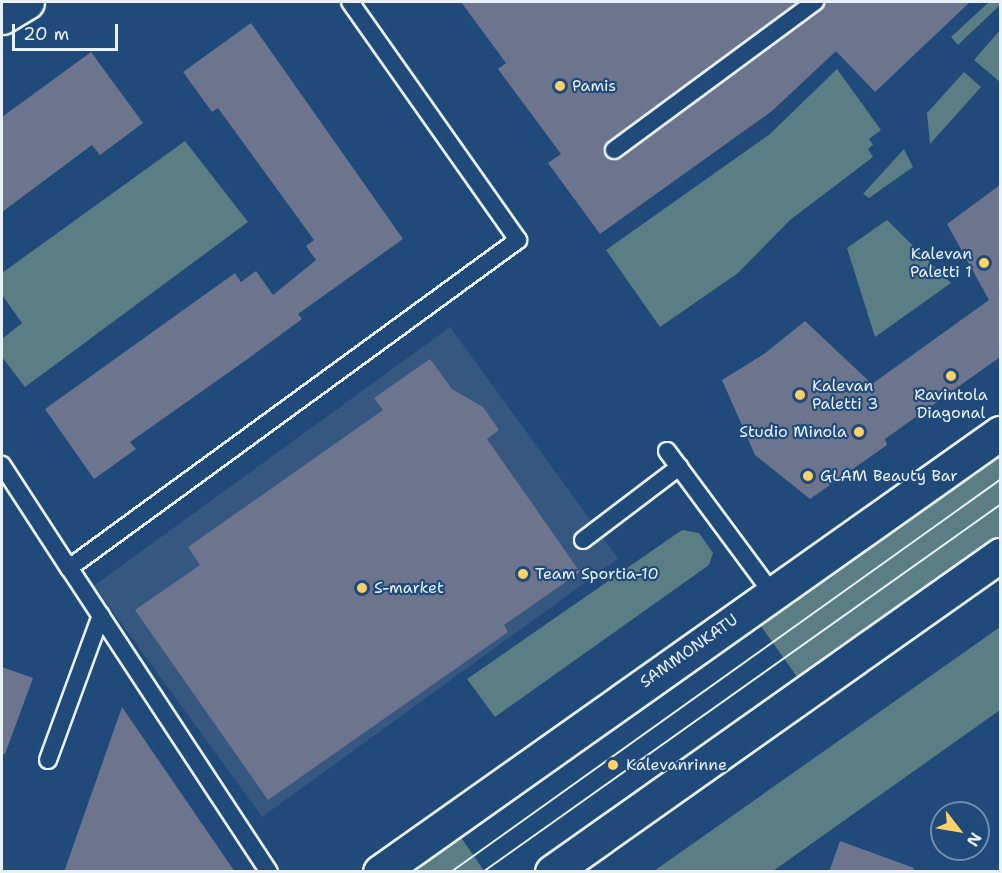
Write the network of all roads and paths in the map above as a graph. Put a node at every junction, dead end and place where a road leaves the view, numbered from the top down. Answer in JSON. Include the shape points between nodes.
{"nodes":[{"id":1,"x":27,"y":2,"type":"edge"},
{"id":2,"x":350,"y":2,"type":"edge"},
{"id":3,"x":815,"y":2,"type":"edge"},
{"id":4,"x":2,"y":17,"type":"edge"},
{"id":5,"x":614,"y":150,"type":"dead end"},
{"id":6,"x":1000,"y":433,"type":"edge"},
{"id":7,"x":667,"y":451,"type":"dead end"},
{"id":8,"x":2,"y":465,"type":"edge"},
{"id":9,"x":679,"y":468,"type":"junction"},
{"id":10,"x":583,"y":540,"type":"dead end"},
{"id":11,"x":1000,"y":555,"type":"edge"},
{"id":12,"x":69,"y":568,"type":"junction"},
{"id":13,"x":772,"y":593,"type":"junction"},
{"id":14,"x":101,"y":615,"type":"junction"},
{"id":15,"x":48,"y":760,"type":"dead end"},
{"id":16,"x":269,"y":872,"type":"edge"},
{"id":17,"x":380,"y":872,"type":"edge"},
{"id":18,"x":552,"y":872,"type":"edge"}],
"edges":[{"from":1,"to":4,"type":"main road"},
{"from":2,"to":12,"type":"lane","via":[[518,240]]},
{"from":3,"to":5,"type":"lane"},
{"from":6,"to":13,"type":"main road","name":"SAMMONKATU"},
{"from":7,"to":9,"type":"lane"},
{"from":8,"to":12,"type":"lane"},
{"from":9,"to":10,"type":"lane"},
{"from":9,"to":13,"type":"lane"},
{"from":11,"to":18,"type":"main road"},
{"from":12,"to":14,"type":"lane"},
{"from":13,"to":17,"type":"main road","name":"SAMMONKATU"},
{"from":14,"to":15,"type":"lane"},
{"from":14,"to":16,"type":"lane"}]}
